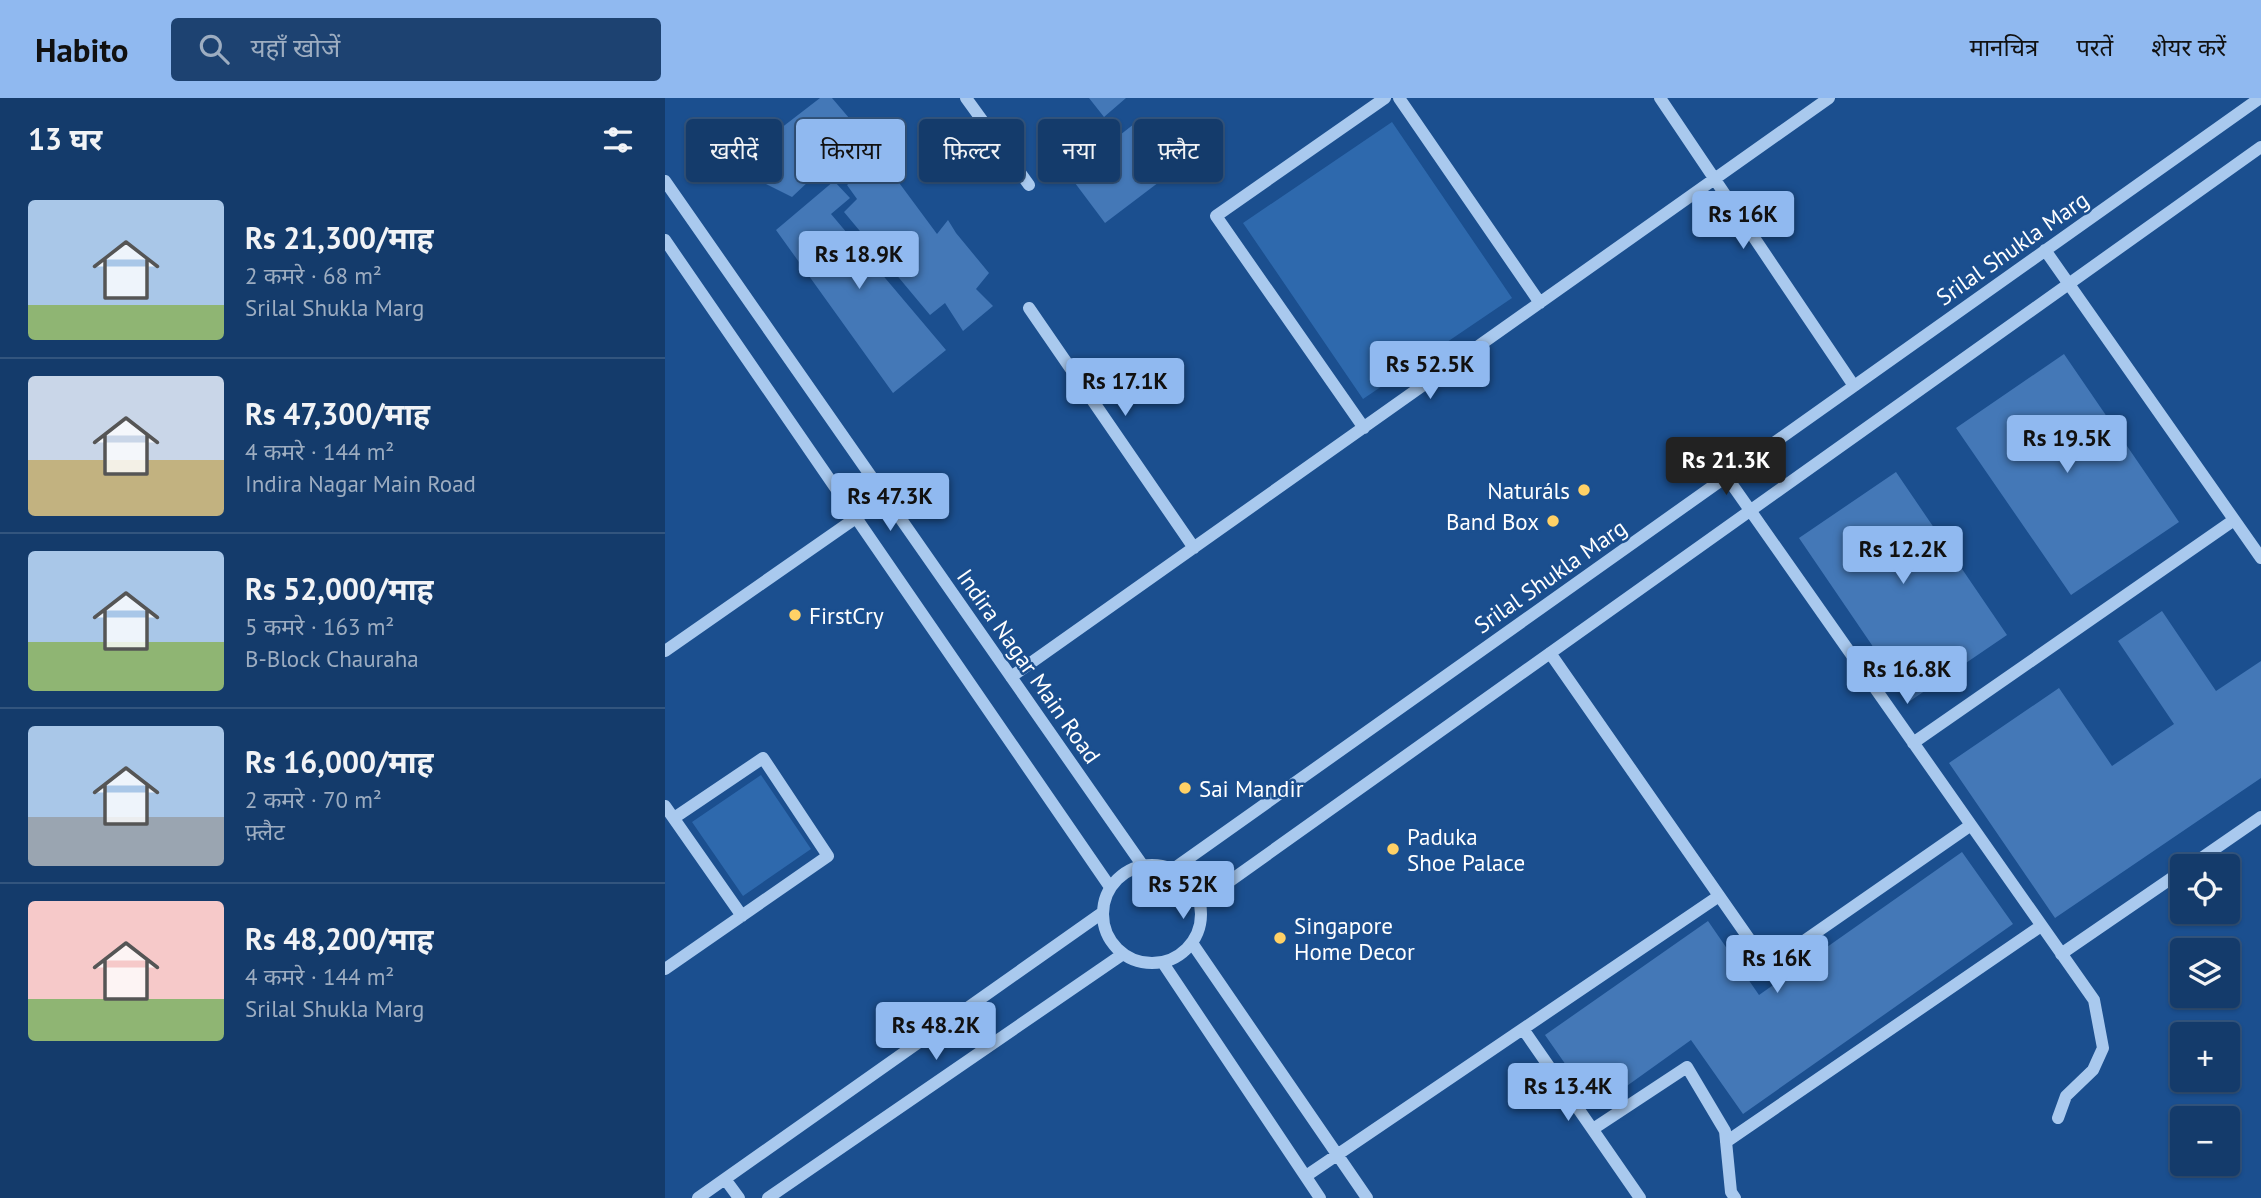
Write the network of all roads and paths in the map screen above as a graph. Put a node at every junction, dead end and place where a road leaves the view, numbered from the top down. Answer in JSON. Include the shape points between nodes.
{"nodes":[{"id":1,"x":966,"y":98,"type":"edge"},
{"id":2,"x":1385,"y":98,"type":"edge"},
{"id":3,"x":1399,"y":98,"type":"edge"},
{"id":4,"x":1660,"y":98,"type":"edge"},
{"id":5,"x":1829,"y":98,"type":"edge"},
{"id":6,"x":2260,"y":98,"type":"edge"},
{"id":7,"x":2261,"y":147,"type":"edge"},
{"id":8,"x":1715,"y":179,"type":"junction"},
{"id":9,"x":665,"y":181,"type":"edge"},
{"id":10,"x":1029,"y":185,"type":"dead end"},
{"id":11,"x":665,"y":240,"type":"edge"},
{"id":12,"x":2045,"y":250,"type":"junction"},
{"id":13,"x":2069,"y":284,"type":"junction"},
{"id":14,"x":1540,"y":303,"type":"junction"},
{"id":15,"x":1029,"y":308,"type":"dead end"},
{"id":16,"x":1854,"y":386,"type":"junction"},
{"id":17,"x":1364,"y":428,"type":"junction"},
{"id":18,"x":1726,"y":477,"type":"junction"},
{"id":19,"x":886,"y":497,"type":"junction"},
{"id":20,"x":1750,"y":510,"type":"junction"},
{"id":21,"x":856,"y":518,"type":"junction"},
{"id":22,"x":2234,"y":520,"type":"junction"},
{"id":23,"x":1194,"y":548,"type":"junction"},
{"id":24,"x":2261,"y":558,"type":"edge"},
{"id":25,"x":665,"y":651,"type":"edge"},
{"id":26,"x":1550,"y":653,"type":"junction"},
{"id":27,"x":1011,"y":677,"type":"junction"},
{"id":28,"x":1913,"y":743,"type":"junction"},
{"id":29,"x":665,"y":806,"type":"edge"},
{"id":30,"x":2261,"y":817,"type":"edge"},
{"id":31,"x":674,"y":818,"type":"junction"},
{"id":32,"x":1971,"y":825,"type":"junction"},
{"id":33,"x":2207,"y":854,"type":"edge"},
{"id":34,"x":1143,"y":866,"type":"junction"},
{"id":35,"x":1172,"y":870,"type":"junction"},
{"id":36,"x":2170,"y":880,"type":"edge"},
{"id":37,"x":1110,"y":887,"type":"junction"},
{"id":38,"x":1719,"y":896,"type":"junction"},
{"id":39,"x":1199,"y":903,"type":"junction"},
{"id":40,"x":1102,"y":913,"type":"junction"},
{"id":41,"x":742,"y":916,"type":"junction"},
{"id":42,"x":2041,"y":926,"type":"junction"},
{"id":43,"x":1192,"y":943,"type":"junction"},
{"id":44,"x":1122,"y":954,"type":"junction"},
{"id":45,"x":2061,"y":954,"type":"junction"},
{"id":46,"x":1163,"y":963,"type":"junction"},
{"id":47,"x":665,"y":969,"type":"edge"},
{"id":48,"x":1523,"y":1029,"type":"junction"},
{"id":49,"x":2058,"y":1118,"type":"dead end"},
{"id":50,"x":1593,"y":1129,"type":"junction"},
{"id":51,"x":1726,"y":1142,"type":"junction"},
{"id":52,"x":1338,"y":1155,"type":"junction"},
{"id":53,"x":1305,"y":1176,"type":"junction"},
{"id":54,"x":725,"y":1179,"type":"junction"},
{"id":55,"x":698,"y":1198,"type":"edge"},
{"id":56,"x":739,"y":1198,"type":"edge"},
{"id":57,"x":768,"y":1198,"type":"edge"},
{"id":58,"x":1320,"y":1198,"type":"edge"},
{"id":59,"x":1367,"y":1198,"type":"edge"},
{"id":60,"x":1640,"y":1198,"type":"edge"},
{"id":61,"x":1735,"y":1198,"type":"edge"}],
"edges":[{"from":1,"to":10,"type":"street"},
{"from":2,"to":17,"type":"street","via":[[1216,216]]},
{"from":3,"to":14,"type":"street"},
{"from":4,"to":8,"type":"street"},
{"from":5,"to":8,"type":"street"},
{"from":6,"to":12,"type":"street","name":"Srilal Shukla Marg"},
{"from":7,"to":13,"type":"street"},
{"from":8,"to":14,"type":"street"},
{"from":8,"to":16,"type":"street"},
{"from":9,"to":19,"type":"street","name":"Indira Nagar Main Road"},
{"from":11,"to":21,"type":"street"},
{"from":12,"to":13,"type":"street"},
{"from":12,"to":16,"type":"street","name":"Srilal Shukla Marg"},
{"from":13,"to":20,"type":"street"},
{"from":13,"to":22,"type":"street"},
{"from":14,"to":17,"type":"street"},
{"from":15,"to":23,"type":"street"},
{"from":16,"to":18,"type":"street","name":"Srilal Shukla Marg"},
{"from":17,"to":23,"type":"street"},
{"from":18,"to":20,"type":"street"},
{"from":18,"to":35,"type":"street","name":"Srilal Shukla Marg"},
{"from":19,"to":21,"type":"street"},
{"from":19,"to":27,"type":"street","name":"Indira Nagar Main Road"},
{"from":20,"to":26,"type":"street"},
{"from":20,"to":28,"type":"street"},
{"from":21,"to":25,"type":"street"},
{"from":21,"to":37,"type":"street"},
{"from":22,"to":24,"type":"street"},
{"from":22,"to":28,"type":"street"},
{"from":23,"to":27,"type":"street"},
{"from":26,"to":38,"type":"street"},
{"from":26,"to":39,"type":"street"},
{"from":27,"to":34,"type":"street","name":"Indira Nagar Main Road"},
{"from":28,"to":32,"type":"street"},
{"from":29,"to":31,"type":"street"},
{"from":30,"to":33,"type":"street"},
{"from":31,"to":41,"type":"street"},
{"from":31,"to":41,"type":"street","via":[[762,758],[828,856]]},
{"from":32,"to":38,"type":"street","via":[[1768,966]]},
{"from":32,"to":42,"type":"street"},
{"from":34,"to":35,"type":"street"},
{"from":34,"to":37,"type":"street","via":[[1122,875]]},
{"from":35,"to":39,"type":"street","via":[[1189,882]]},
{"from":36,"to":45,"type":"street"},
{"from":37,"to":40,"type":"street"},
{"from":38,"to":48,"type":"street"},
{"from":39,"to":43,"type":"street","via":[[1199,925]]},
{"from":40,"to":44,"type":"street","via":[[1111,941]]},
{"from":40,"to":54,"type":"street"},
{"from":41,"to":47,"type":"street"},
{"from":42,"to":45,"type":"street"},
{"from":42,"to":51,"type":"street"},
{"from":43,"to":46,"type":"street"},
{"from":43,"to":52,"type":"street"},
{"from":44,"to":46,"type":"street","via":[[1141,962]]},
{"from":44,"to":57,"type":"street"},
{"from":45,"to":49,"type":"street","via":[[2094,1000],[2103,1048],[2093,1070],[2066,1096]]},
{"from":46,"to":53,"type":"street"},
{"from":48,"to":50,"type":"street"},
{"from":48,"to":52,"type":"street"},
{"from":50,"to":51,"type":"street","via":[[1687,1067],[1725,1130]]},
{"from":50,"to":60,"type":"street"},
{"from":51,"to":61,"type":"street"},
{"from":52,"to":53,"type":"street"},
{"from":52,"to":59,"type":"street"},
{"from":53,"to":58,"type":"street"},
{"from":54,"to":55,"type":"street"},
{"from":54,"to":56,"type":"street"}]}
